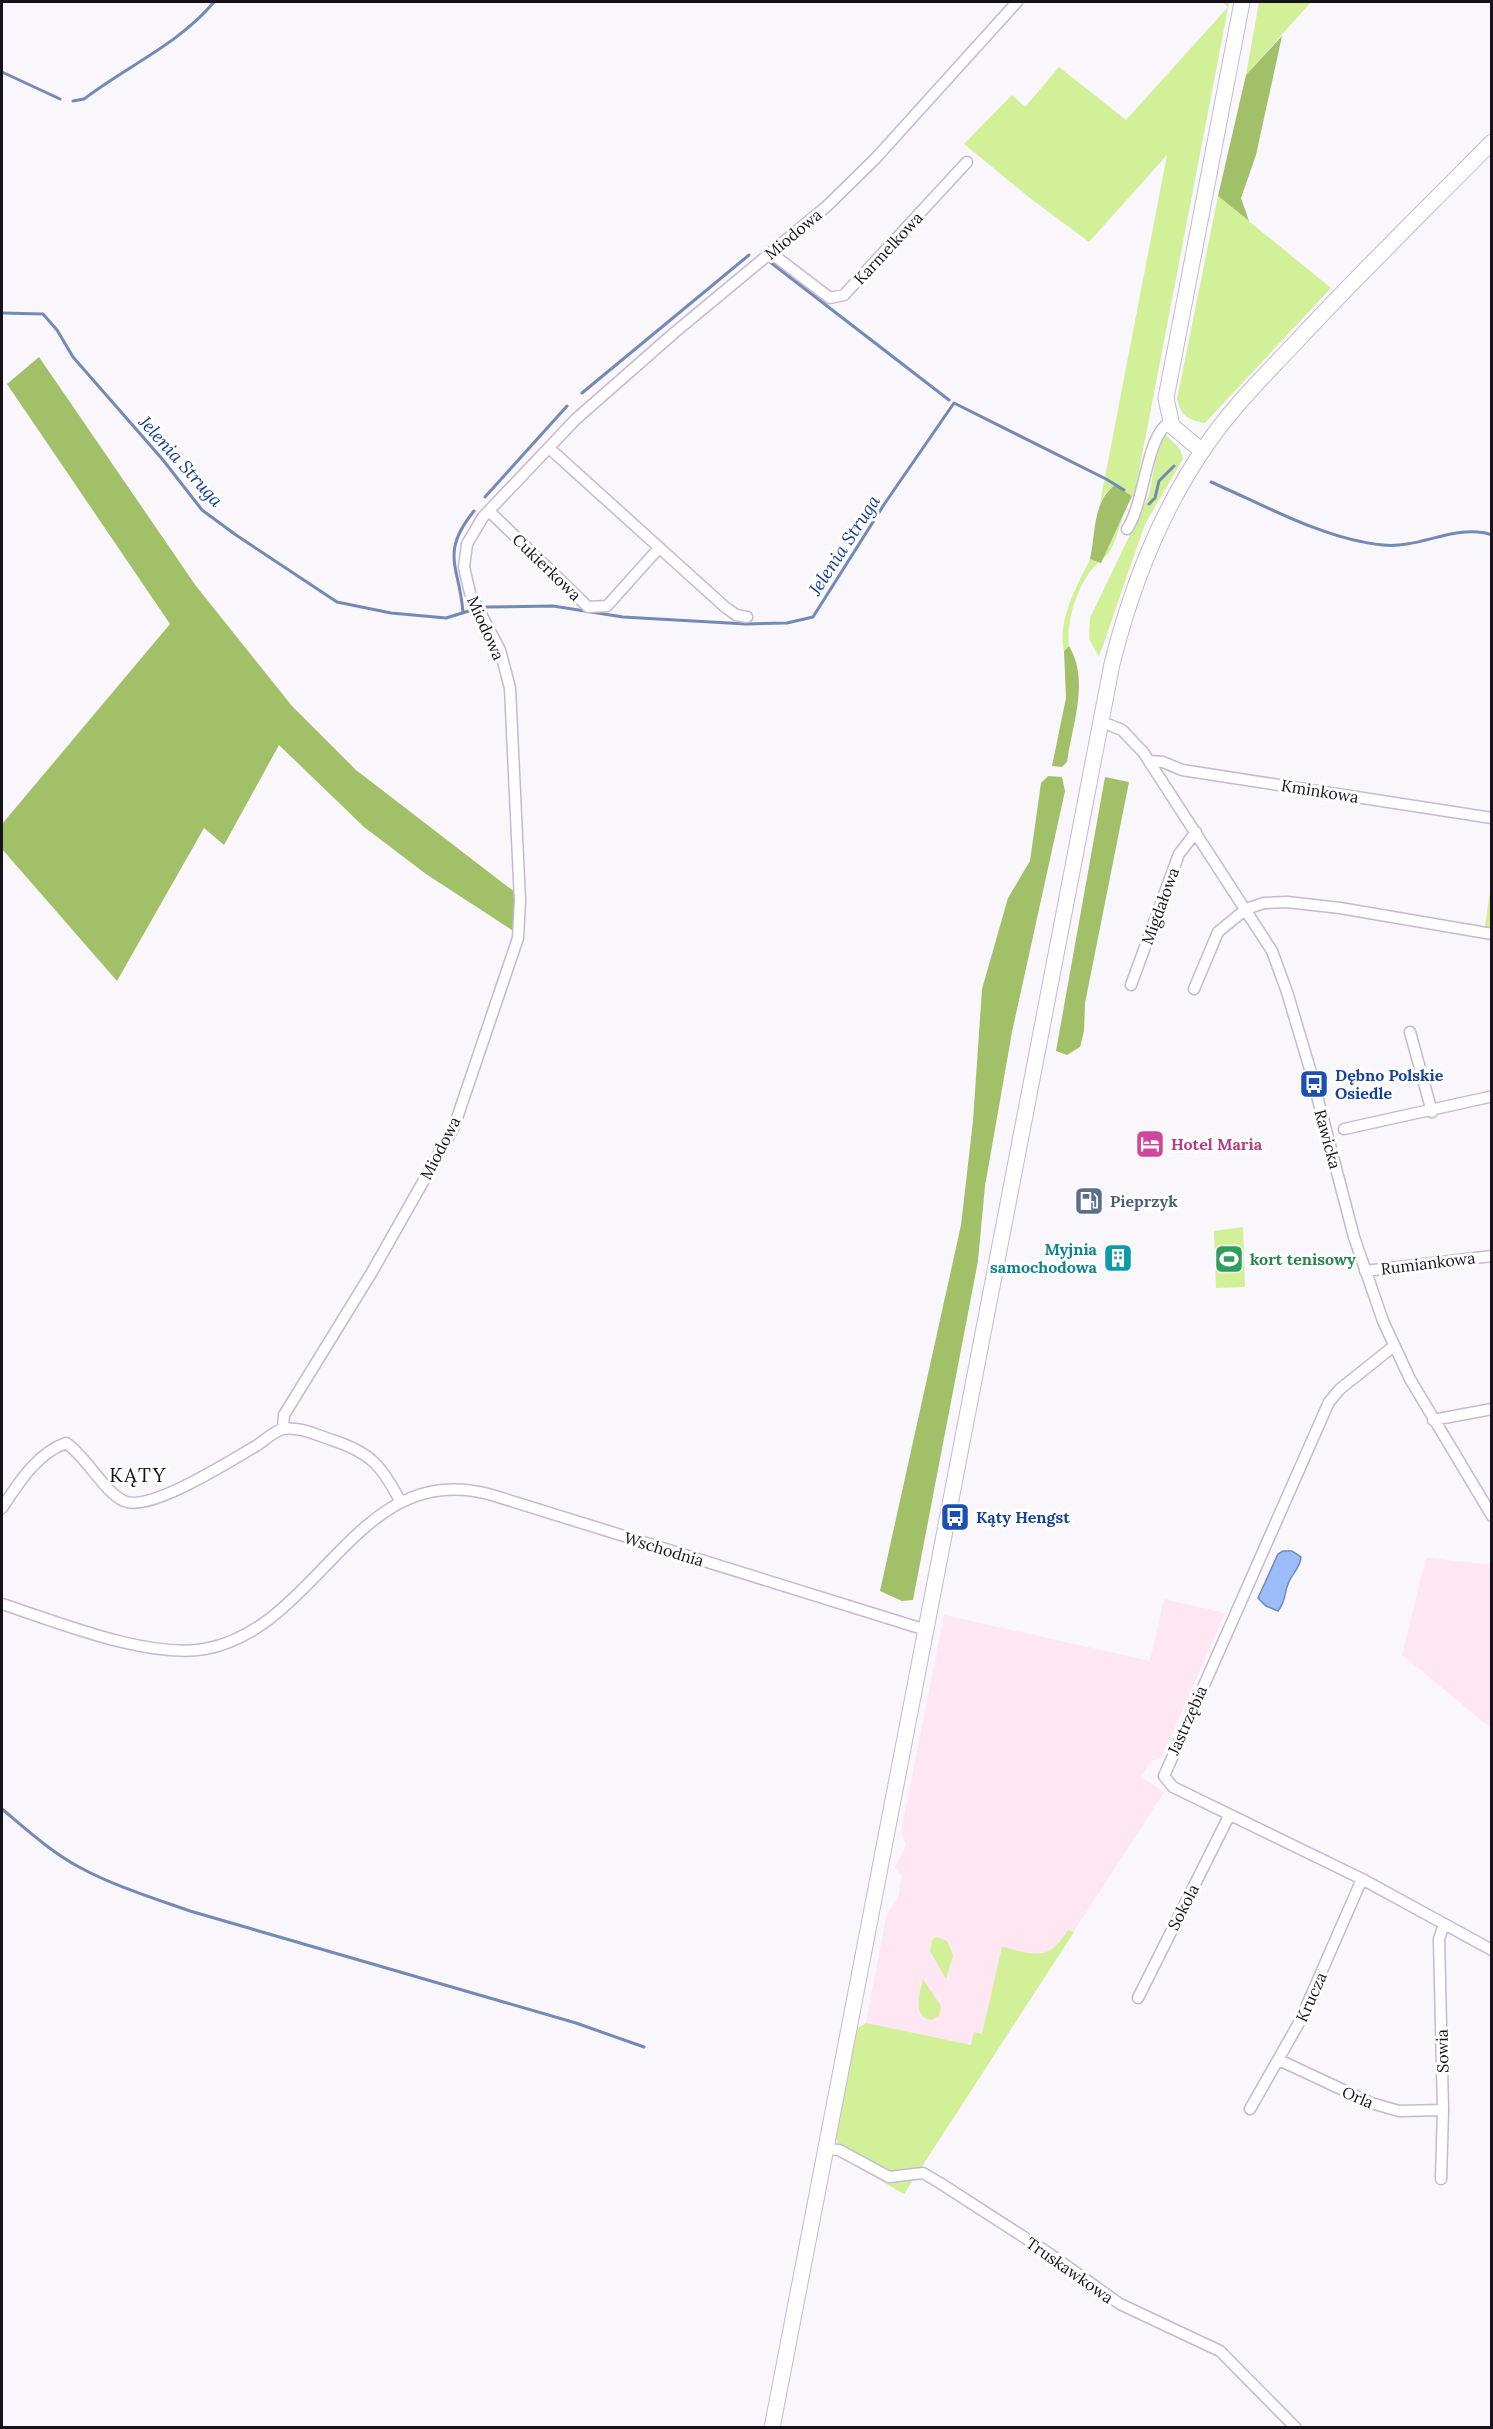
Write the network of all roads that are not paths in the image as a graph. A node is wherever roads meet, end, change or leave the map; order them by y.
1 (1017, 2) edge
2 (1242, 2) edge
3 (1491, 142) edge
4 (967, 162) dead end
5 (771, 253) junction
6 (1171, 422) junction
7 (549, 448) junction
8 (1203, 451) junction
9 (489, 511) junction
10 (1127, 529) dead end
11 (659, 548) junction
12 (747, 617) dead end
13 (1102, 722) junction
14 (1149, 761) junction
15 (1491, 818) edge
16 (1196, 832) junction
17 (1246, 909) junction
18 (1491, 934) edge
19 (1131, 985) dead end
20 (1194, 989) dead end
21 (1410, 1032) dead end
22 (1489, 1097) dead end
23 (1432, 1112) junction
24 (1344, 1129) dead end
25 (1491, 1256) edge
26 (1365, 1271) junction
27 (1394, 1346) junction
28 (1491, 1409) edge
29 (1433, 1420) junction
30 (283, 1429) junction
31 (399, 1501) junction
32 (2, 1508) edge
33 (1491, 1516) edge
34 (2, 1604) edge
35 (926, 1630) junction
36 (1229, 1816) junction
37 (1362, 1879) junction
38 (1444, 1924) junction
39 (1491, 1950) edge
40 (1137, 1998) dead end
41 (1279, 2060) junction
42 (1250, 2109) dead end
43 (1443, 2110) junction
44 (826, 2148) junction
45 (1441, 2179) dead end
46 (772, 2427) edge
47 (1296, 2427) edge

1 - 5 street, Miodowa
2 - 6 main road
3 - 8 main road
4 - 5 street, Karmelkowa
5 - 7 street, Miodowa
6 - 8 main road
6 - 10 street
7 - 9 street, Miodowa
7 - 11 street
8 - 13 main road
9 - 11 street, Cukierkowa
9 - 30 street, Miodowa
11 - 12 street
13 - 14 street, Rawicka
13 - 35 main road
14 - 15 street, Kminkowa
14 - 16 street, Rawicka
16 - 17 street, Rawicka
16 - 19 street, Migdałowa
17 - 18 street
17 - 20 street
17 - 26 street, Rawicka
21 - 23 street
22 - 23 street
23 - 24 street
25 - 26 street, Rumiankowa
26 - 27 street, Rawicka
27 - 29 street, Rawicka
27 - 36 street, Jastrzębia
28 - 29 street
29 - 33 street, Rawicka
30 - 31 street
30 - 32 street
31 - 34 street, Wschodnia
31 - 35 street, Wschodnia
35 - 44 main road
36 - 37 street, Jastrzębia
36 - 40 street, Sokola
37 - 38 street, Jastrzębia
37 - 41 street, Krucza
38 - 39 street, Jastrzębia
38 - 43 street, Sowia
41 - 42 street, Krucza
41 - 43 street, Orla
43 - 45 street, Sowia
44 - 46 main road
44 - 47 street, Truskawkowa

